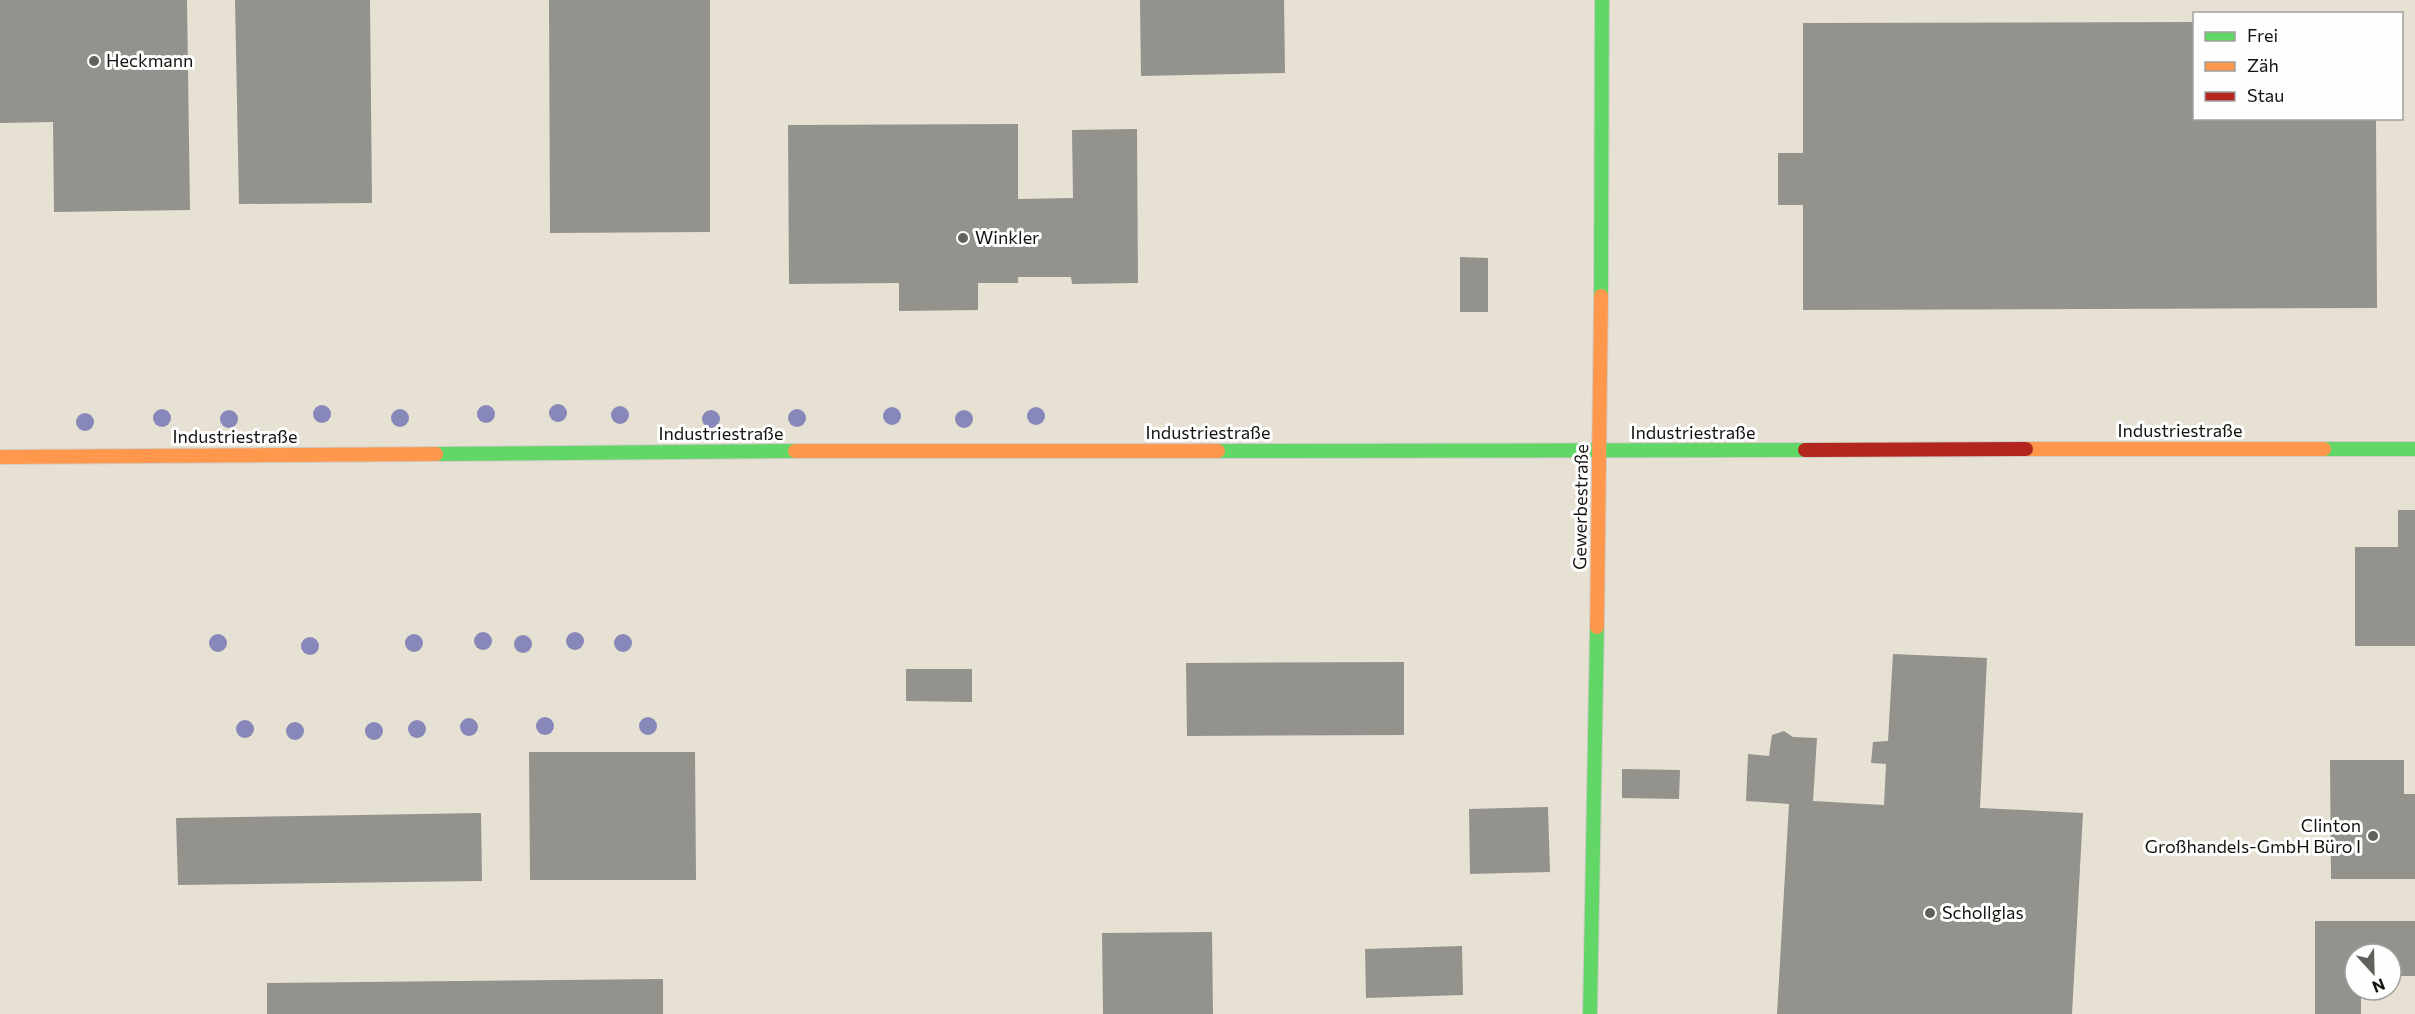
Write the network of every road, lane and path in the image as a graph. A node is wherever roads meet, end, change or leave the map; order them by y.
1 (1602, 0) edge
2 (2415, 449) edge
3 (1600, 452) junction
4 (0, 457) edge
5 (1590, 1014) edge

1 - 3 street, Gewerbestraße
2 - 3 street, Industriestraße
3 - 4 street, Industriestraße
3 - 5 street, Gewerbestraße

